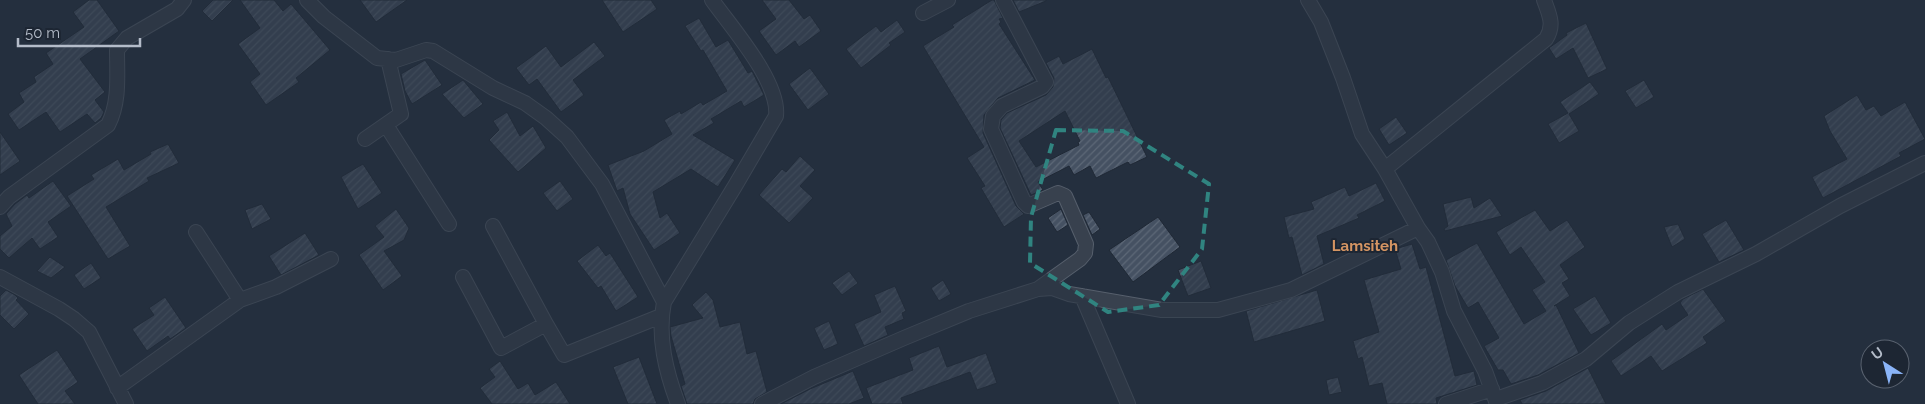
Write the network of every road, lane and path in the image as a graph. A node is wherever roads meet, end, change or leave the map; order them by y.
1 (184, 0) edge
2 (307, 0) edge
3 (712, 0) edge
4 (948, 0) edge
5 (1002, 0) edge
6 (1308, 0) edge
7 (1544, 0) edge
8 (923, 13) dead end
9 (388, 59) junction
10 (386, 125) junction
11 (364, 139) dead end
12 (1925, 163) edge
13 (1385, 169) junction
14 (0, 207) edge
15 (449, 224) dead end
16 (493, 226) dead end
17 (1418, 228) junction
18 (196, 232) dead end
19 (331, 259) dead end
20 (0, 277) edge
21 (463, 277) dead end
22 (1045, 288) junction
23 (1076, 295) junction
24 (240, 300) junction
25 (662, 309) junction
26 (546, 324) junction
27 (117, 388) junction
28 (1495, 397) edge
29 (126, 404) edge
30 (678, 404) edge
31 (762, 404) edge
32 (1128, 404) edge
33 (1446, 404) edge

1 - 14 street
2 - 9 street
3 - 25 street
4 - 8 street
5 - 22 street
6 - 13 street
7 - 13 street
9 - 10 street
9 - 25 street
10 - 11 street
10 - 15 street
12 - 28 street
13 - 17 street
16 - 26 street
17 - 23 street
17 - 28 street
18 - 24 street
19 - 24 street
20 - 27 street
21 - 26 street
22 - 23 street
22 - 31 street
23 - 32 street
24 - 27 street
25 - 26 street
25 - 30 street
27 - 29 street
28 - 33 street

